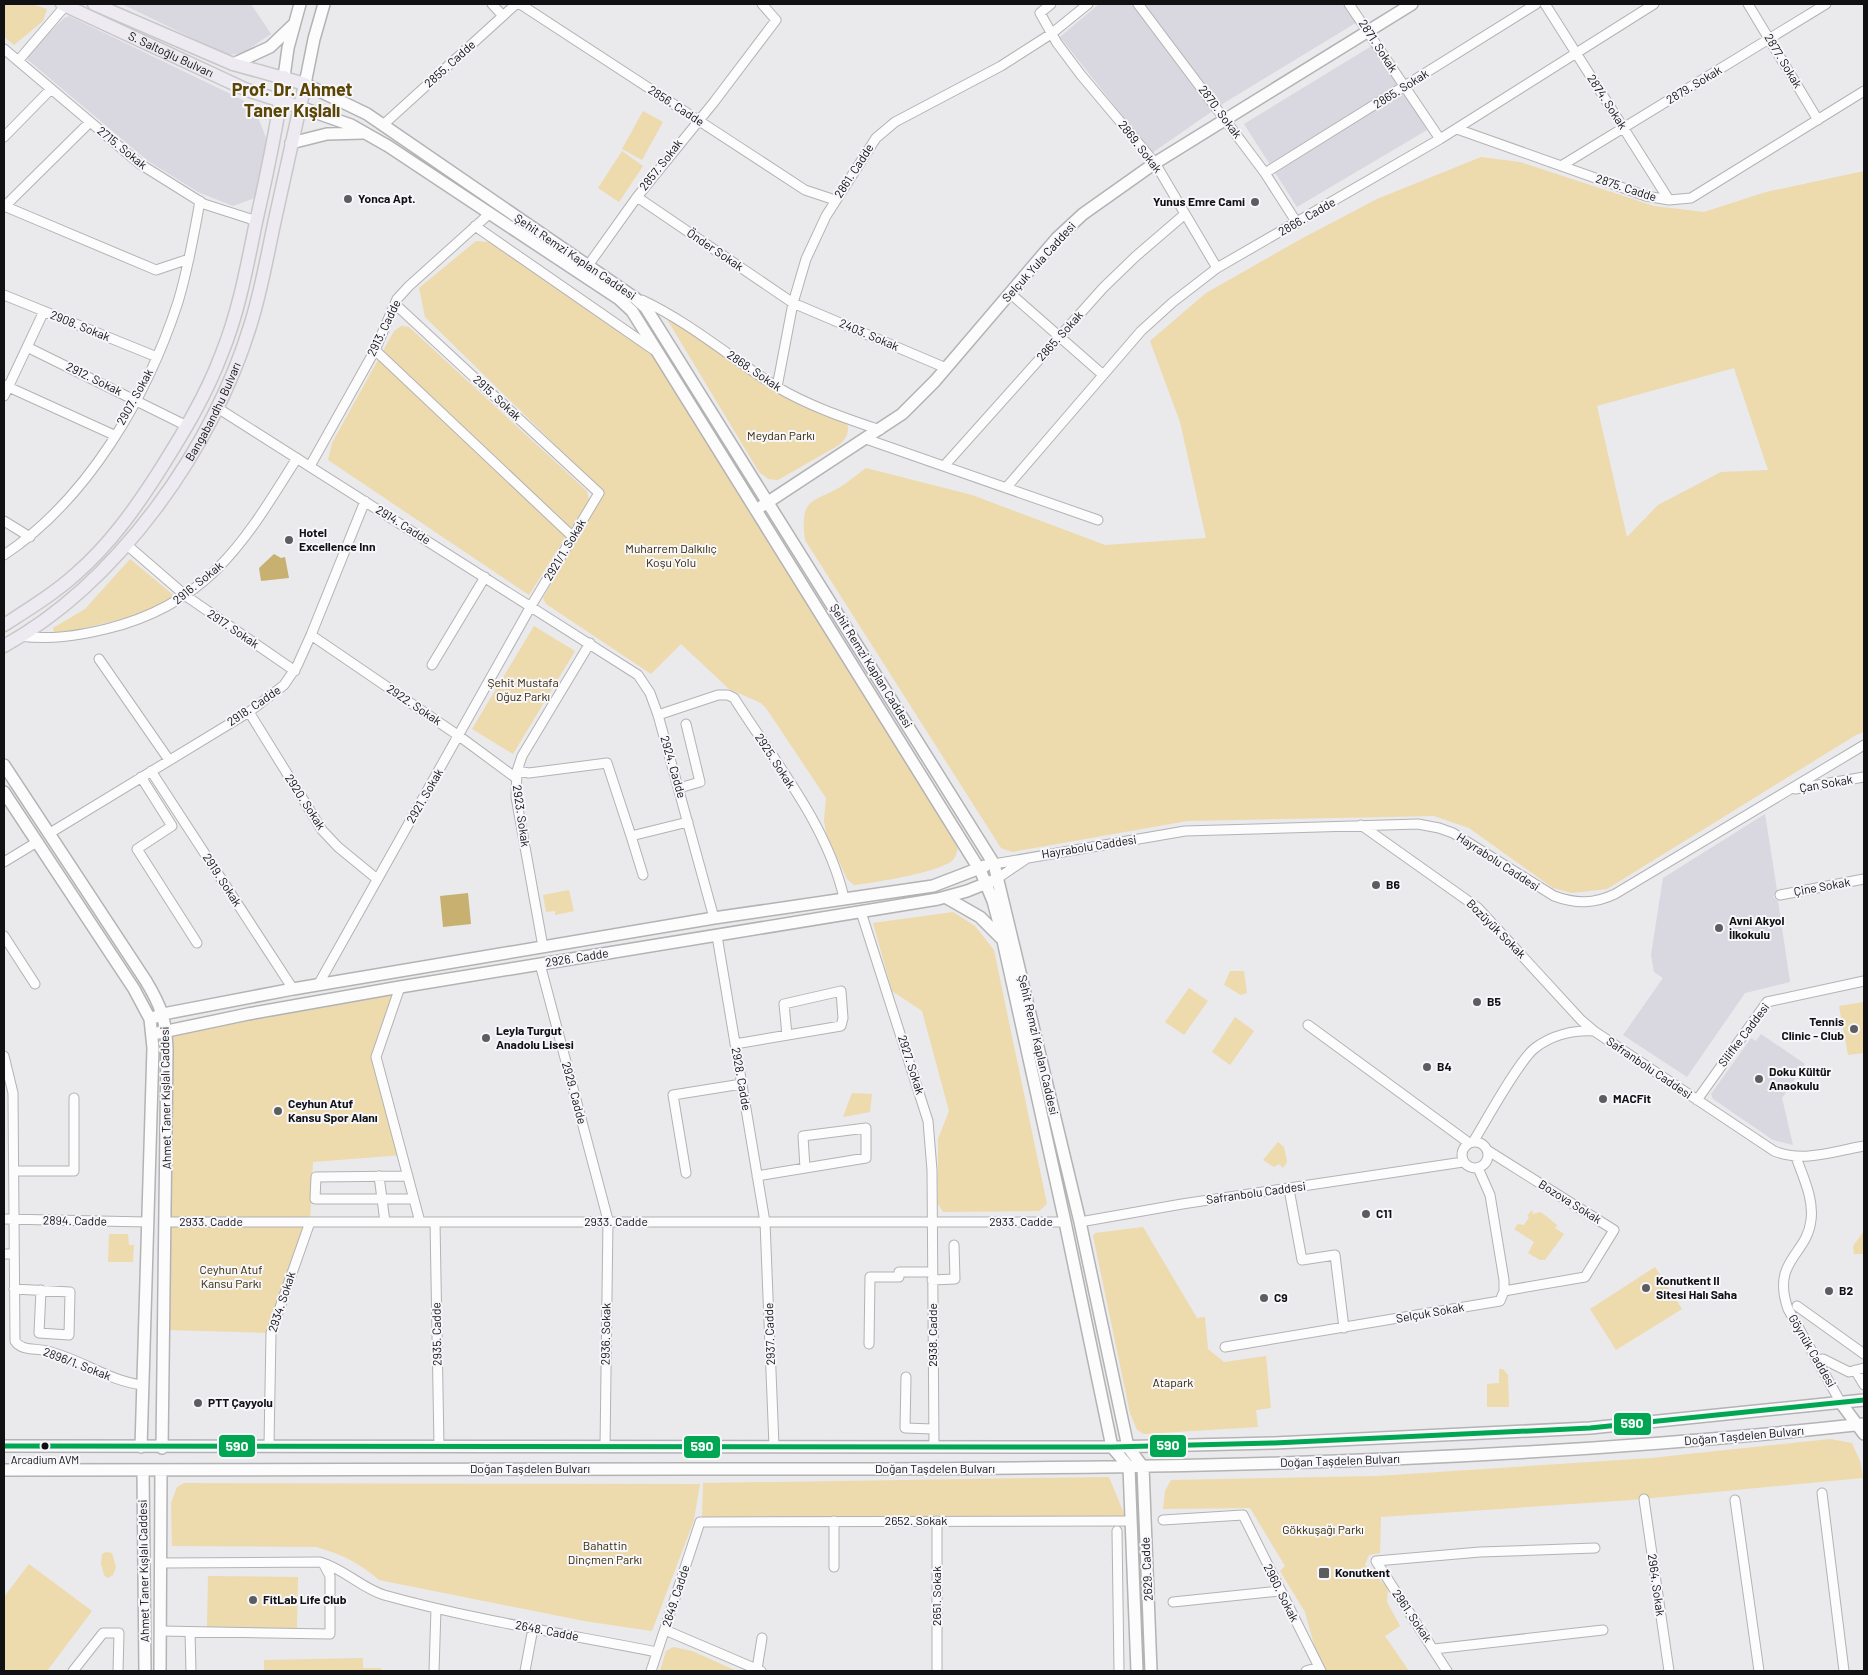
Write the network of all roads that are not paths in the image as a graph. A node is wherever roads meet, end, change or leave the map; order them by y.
1 (64, 4) edge
2 (94, 4) edge
3 (300, 4) edge
4 (324, 4) edge
5 (492, 4) edge
6 (518, 4) edge
7 (762, 4) edge
8 (1051, 4) edge
9 (1088, 4) edge
10 (1138, 4) edge
11 (1349, 4) edge
12 (1412, 4) edge
13 (1536, 4) edge
14 (1545, 4) edge
15 (1654, 4) edge
16 (1748, 4) edge
17 (1826, 4) edge
18 (503, 16) junction
19 (294, 23) junction
20 (1368, 30) junction
21 (1052, 34) junction
22 (1770, 38) junction
23 (4, 48) edge
24 (1576, 54) junction
25 (18, 61) junction
26 (234, 64) junction
27 (284, 77) junction
28 (305, 84) junction
29 (1405, 87) junction
30 (51, 89) junction
31 (1864, 91) edge
32 (280, 101) junction
33 (300, 107) junction
34 (1225, 119) junction
35 (1818, 120) junction
36 (698, 121) junction
37 (90, 122) junction
38 (383, 125) junction
39 (1457, 128) junction
40 (1624, 128) junction
41 (366, 133) junction
42 (4, 137) edge
43 (1440, 139) junction
44 (292, 144) junction
45 (1155, 164) junction
46 (1561, 166) junction
47 (1266, 173) junction
48 (637, 197) junction
49 (836, 200) junction
50 (1670, 200) junction
51 (200, 201) junction
52 (4, 206) edge
53 (489, 214) junction
54 (1186, 214) junction
55 (257, 221) junction
56 (1298, 223) junction
57 (475, 226) junction
58 (189, 258) junction
59 (588, 266) junction
60 (1217, 268) junction
61 (1011, 294) junction
62 (4, 295) edge
63 (635, 298) junction
64 (793, 303) junction
65 (395, 304) junction
66 (44, 311) junction
67 (1060, 336) junction
68 (27, 346) junction
69 (375, 350) junction
70 (656, 351) junction
71 (157, 357) junction
72 (946, 368) junction
73 (1102, 374) junction
74 (6, 386) edge
75 (777, 387) junction
76 (4, 396) edge
77 (135, 400) junction
78 (216, 407) junction
79 (187, 426) junction
80 (880, 430) junction
81 (114, 435) junction
82 (866, 439) junction
83 (297, 458) junction
84 (310, 466) junction
85 (944, 466) junction
86 (1006, 488) junction
87 (599, 493) joint
88 (365, 501) junction
89 (768, 502) junction
90 (757, 509) junction
91 (1098, 520) dead end
92 (4, 521) edge
93 (30, 537) junction
94 (572, 537) junction
95 (128, 545) junction
96 (4, 555) edge
97 (485, 577) junction
98 (186, 596) junction
99 (532, 606) junction
100 (4, 626) edge
101 (311, 635) junction
102 (20, 636) junction
103 (590, 643) junction
104 (4, 646) edge
105 (99, 659) dead end
106 (432, 665) dead end
107 (295, 671) junction
108 (248, 712) junction
109 (658, 714) junction
110 (686, 724) dead end
111 (459, 736) junction
112 (1864, 745) edge
113 (169, 760) junction
114 (4, 764) edge
115 (151, 770) junction
116 (516, 775) junction
117 (141, 777) junction
118 (1864, 777) edge
119 (678, 788) junction
120 (1787, 791) junction
121 (4, 792) edge
122 (688, 822) junction
123 (1360, 825) junction
124 (50, 833) junction
125 (631, 836) junction
126 (37, 842) junction
127 (1030, 856) junction
128 (4, 862) edge
129 (994, 864) junction
130 (979, 868) junction
131 (643, 875) dead end
132 (998, 878) junction
133 (377, 879) junction
134 (1864, 879) edge
135 (987, 884) junction
136 (1780, 895) dead end
137 (945, 897) junction
138 (844, 898) junction
139 (861, 912) junction
140 (714, 918) junction
141 (4, 936) edge
142 (716, 936) junction
143 (1003, 941) junction
144 (197, 943) dead end
145 (543, 948) junction
146 (540, 964) junction
147 (1864, 981) edge
148 (35, 984) dead end
149 (318, 985) junction
150 (400, 987) junction
151 (293, 989) junction
152 (164, 1014) junction
153 (150, 1019) junction
154 (1308, 1025) dead end
155 (166, 1029) junction
156 (1594, 1031) junction
157 (153, 1034) junction
158 (787, 1035) junction
159 (735, 1044) junction
160 (4, 1056) edge
161 (742, 1084) junction
162 (74, 1098) dead end
163 (1697, 1100) junction
164 (1471, 1142) junction
165 (1864, 1146) edge
166 (1487, 1150) junction
167 (1796, 1157) junction
168 (1463, 1162) junction
169 (805, 1168) junction
170 (1478, 1168) junction
171 (14, 1171) junction
172 (686, 1174) dead end
173 (379, 1176) junction
174 (408, 1176) junction
175 (757, 1176) junction
176 (1289, 1189) junction
177 (382, 1199) junction
178 (414, 1199) junction
179 (4, 1219) edge
180 (14, 1219) junction
181 (147, 1222) junction
182 (166, 1222) junction
183 (310, 1222) junction
184 (385, 1222) junction
185 (420, 1222) junction
186 (435, 1222) junction
187 (607, 1222) junction
188 (765, 1222) junction
189 (932, 1222) junction
190 (1065, 1222) junction
191 (1080, 1222) junction
192 (954, 1245) dead end
193 (4, 1254) edge
194 (14, 1254) junction
195 (932, 1276) junction
196 (14, 1289) junction
197 (41, 1290) junction
198 (1504, 1291) junction
199 (1797, 1306) dead end
200 (1344, 1328) junction
201 (869, 1344) dead end
202 (1224, 1347) dead end
203 (1864, 1354) edge
204 (1816, 1360) junction
205 (1864, 1368) edge
206 (1855, 1370) junction
207 (906, 1377) dead end
208 (143, 1385) junction
209 (1864, 1385) edge
210 (1864, 1400) edge
211 (1841, 1403) junction
212 (1862, 1428) edge
213 (933, 1429) junction
214 (268, 1445) junction
215 (4, 1446) edge
216 (439, 1446) junction
217 (604, 1446) junction
218 (774, 1446) junction
219 (141, 1447) junction
220 (934, 1447) junction
221 (1112, 1447) junction
222 (1128, 1447) junction
223 (162, 1448) junction
224 (1142, 1467) junction
225 (1129, 1468) junction
226 (4, 1470) edge
227 (143, 1470) junction
228 (161, 1470) junction
229 (1822, 1493) dead end
230 (1644, 1499) dead end
231 (1735, 1500) dead end
232 (1163, 1520) dead end
233 (834, 1521) junction
234 (937, 1521) junction
235 (1132, 1521) junction
236 (700, 1522) joint
237 (1117, 1531) dead end
238 (1595, 1548) dead end
239 (143, 1562) junction
240 (163, 1562) junction
241 (323, 1563) junction
242 (834, 1567) dead end
243 (1280, 1590) junction
244 (1173, 1602) dead end
245 (436, 1609) junction
246 (1118, 1625) junction
247 (1136, 1625) junction
248 (533, 1628) junction
249 (664, 1630) junction
250 (1603, 1630) dead end
251 (146, 1631) junction
252 (161, 1631) junction
253 (190, 1632) junction
254 (762, 1638) dead end
255 (1434, 1649) junction
256 (657, 1652) junction
257 (1320, 1669) edge
258 (759, 1670) edge
259 (74, 1671) edge
260 (118, 1671) edge
261 (146, 1671) edge
262 (160, 1671) edge
263 (192, 1671) edge
264 (434, 1671) edge
265 (525, 1671) edge
266 (651, 1671) edge
267 (936, 1671) edge
268 (1119, 1671) edge
269 (1137, 1671) edge
270 (1151, 1671) edge
271 (1306, 1671) edge
272 (1447, 1671) edge
273 (1668, 1671) edge
274 (1759, 1671) edge
275 (1844, 1671) edge

1 - 25 street
1 - 32 main road, S. Saltoğlu Bulvarı
2 - 26 main road, S. Saltoğlu Bulvarı
3 - 19 main road
4 - 28 main road
5 - 18 street
6 - 18 street, 2855. Cadde
6 - 36 street, 2856. Cadde
7 - 36 street, 2857. Sokak
8 - 21 street, 2869. Sokak
9 - 21 street, 2861. Cadde
10 - 34 street, 2870. Sokak
11 - 20 street, 2871. Sokak
12 - 20 main road, Selçuk Yula Caddesi
13 - 29 street, 2865. Sokak
14 - 24 street, 2874. Sokak
15 - 24 street, 2866. Cadde
16 - 22 street, 2877. Sokak
17 - 22 street, 2879. Sokak
18 - 38 street, 2855. Cadde
19 - 26 main road
19 - 27 main road
20 - 29 street, 2871. Sokak
20 - 34 main road, Selçuk Yula Caddesi
21 - 45 street, 2869. Sokak
21 - 49 street, 2861. Cadde
22 - 35 street, 2877. Sokak
22 - 40 street, 2879. Sokak
23 - 25 street, 2715. Sokak
24 - 39 street, 2866. Cadde
24 - 40 street, 2874. Sokak
25 - 30 street, 2715. Sokak
26 - 27 main road, S. Saltoğlu Bulvarı
27 - 28 main road, S. Saltoğlu Bulvarı
27 - 32 main road, Bangabandhu Bulvarı
28 - 33 main road, Bangabandhu Bulvarı
28 - 38 main road, Şehit Remzi Kaplan Caddesi
29 - 43 street, 2871. Sokak
29 - 47 street, 2865. Sokak
30 - 37 street, 2715. Sokak
30 - 42 street
31 - 35 street, 2875. Cadde
32 - 33 main road, S. Saltoğlu Bulvarı
32 - 55 main road, Bangabandhu Bulvarı
33 - 41 main road, Şehit Remzi Kaplan Caddesi
33 - 44 main road, Bangabandhu Bulvarı
34 - 45 main road, Selçuk Yula Caddesi
34 - 47 street, 2870. Sokak
35 - 50 street, 2875. Cadde
36 - 48 street, 2857. Sokak
36 - 49 street, 2856. Cadde
37 - 51 street, 2715. Sokak
37 - 52 street
38 - 59 main road, Şehit Remzi Kaplan Caddesi
39 - 43 street, 2866. Cadde
39 - 46 street, 2875. Cadde
40 - 46 street, 2879. Sokak
40 - 50 street, 2874. Sokak
41 - 44 main road
41 - 53 main road, Şehit Remzi Kaplan Caddesi
43 - 56 street, 2866. Cadde
44 - 78 main road, Bangabandhu Bulvarı
45 - 54 street, 2869. Sokak
45 - 61 main road, Selçuk Yula Caddesi
46 - 50 street, 2875. Cadde
47 - 56 street, 2870. Sokak
48 - 59 street, 2857. Sokak
48 - 64 street, Önder Sokak
49 - 64 street, 2861. Cadde
51 - 55 street, 2715. Sokak
51 - 58 street, 2907. Sokak
52 - 58 street
53 - 57 street, 2913. Cadde
53 - 70 main road, Şehit Remzi Kaplan Caddesi
54 - 60 street, 2869. Sokak
54 - 67 street, 2865. Sokak
55 - 79 main road, Bangabandhu Bulvarı
56 - 60 street, 2866. Cadde
57 - 65 street, 2913. Cadde
57 - 70 street
58 - 71 street, 2907. Sokak
59 - 63 main road, Şehit Remzi Kaplan Caddesi
60 - 73 street, 2866. Cadde
61 - 67 street
61 - 72 main road, Selçuk Yula Caddesi
62 - 66 street, 2908. Sokak
63 - 75 street, 2868. Sokak
63 - 89 main road, Şehit Remzi Kaplan Caddesi
64 - 72 street, 2403. Sokak
64 - 75 street, 2861. Cadde
65 - 69 street, 2913. Cadde
65 - 87 street, 2915. Sokak
66 - 68 street
66 - 71 street, 2908. Sokak
67 - 73 street
67 - 85 street, 2865. Sokak
68 - 74 street
68 - 77 street, 2912. Sokak
69 - 84 street, 2913. Cadde
69 - 94 street
70 - 90 main road, Şehit Remzi Kaplan Caddesi
71 - 77 street, 2907. Sokak
72 - 80 main road, Selçuk Yula Caddesi
73 - 86 street, 2866. Cadde
74 - 76 street
74 - 81 street
75 - 80 street, 2868. Sokak
77 - 79 street, 2912. Sokak
77 - 81 street, 2907. Sokak
78 - 83 street, 2914. Cadde
78 - 95 main road, Bangabandhu Bulvarı
79 - 100 main road, Bangabandhu Bulvarı
80 - 82 main road, Selçuk Yula Caddesi
81 - 93 street, 2907. Sokak
82 - 85 street
82 - 89 main road, Selçuk Yula Caddesi
83 - 84 street, 2914. Cadde
83 - 98 street, 2916. Sokak
84 - 88 street, 2914. Cadde
85 - 86 street
86 - 91 street
87 - 94 street, 2921/1. Sokak
88 - 97 street, 2914. Cadde
88 - 101 street, 2918. Cadde
89 - 90 main road, Selçuk Yula Caddesi
89 - 129 main road, Şehit Remzi Kaplan Caddesi
90 - 130 main road, Şehit Remzi Kaplan Caddesi
92 - 93 street
93 - 96 street, 2907. Sokak
94 - 99 street, 2921/1. Sokak
95 - 98 street, 2917. Sokak
95 - 102 main road, Bangabandhu Bulvarı
97 - 99 street, 2914. Cadde
97 - 106 street
98 - 102 street, 2916. Sokak
98 - 107 street, 2917. Sokak
99 - 103 street, 2914. Cadde
99 - 111 street, 2921. Sokak
101 - 107 street, 2918. Cadde
101 - 111 street, 2922. Sokak
102 - 104 main road, Bangabandhu Bulvarı
103 - 109 street, 2924. Cadde
103 - 116 street, 2923. Sokak
105 - 113 street
107 - 108 street, 2918. Cadde
108 - 113 street, 2918. Cadde
108 - 133 street, 2920. Sokak
109 - 119 street, 2924. Cadde
109 - 138 street, 2925. Sokak
110 - 119 street
111 - 116 street, 2922. Sokak
111 - 133 street, 2921. Sokak
112 - 120 street, Hayrabolu Caddesi
113 - 115 street, 2918. Cadde
114 - 124 main road, Ahmet Taner Kışlalı Caddesi
115 - 117 street, 2918. Cadde
115 - 151 street, 2919. Sokak
116 - 125 street
116 - 145 street, 2923. Sokak
117 - 124 street, 2918. Cadde
117 - 144 street
118 - 120 street, Çan Sokak
119 - 122 street, 2924. Cadde
120 - 123 street, Hayrabolu Caddesi
121 - 126 main road, Ahmet Taner Kışlalı Caddesi
122 - 125 street
122 - 140 street, 2924. Cadde
123 - 127 street, Hayrabolu Caddesi
123 - 156 street, Bozüyük Sokak
124 - 126 main road
124 - 152 main road, Ahmet Taner Kışlalı Caddesi
125 - 131 street
126 - 128 street
126 - 153 main road, Ahmet Taner Kışlalı Caddesi
127 - 129 street, Hayrabolu Caddesi
127 - 132 street, Hayrabolu Caddesi
129 - 130 main road, 2926. Cadde
129 - 132 main road, Şehit Remzi Kaplan Caddesi
130 - 135 main road, Şehit Remzi Kaplan Caddesi
130 - 138 main road, 2926. Cadde
132 - 135 main road, 2926. Cadde
132 - 191 main road, Şehit Remzi Kaplan Caddesi
133 - 149 street, 2921. Sokak
134 - 136 street, Çine Sokak
135 - 137 main road, 2926. Cadde
135 - 143 main road, Şehit Remzi Kaplan Caddesi
137 - 139 main road, 2926. Cadde
137 - 143 main road
138 - 140 main road, 2926. Cadde
139 - 142 main road, 2926. Cadde
139 - 189 street, 2927. Sokak
140 - 142 main road
140 - 145 main road, 2926. Cadde
141 - 148 street
142 - 146 main road, 2926. Cadde
142 - 159 street, 2928. Cadde
143 - 190 main road, Şehit Remzi Kaplan Caddesi
145 - 149 main road, 2926. Cadde
146 - 150 main road, 2926. Cadde
146 - 187 street, 2929. Cadde
147 - 163 street, Silifke Caddesi
149 - 151 main road, 2926. Cadde
150 - 155 main road, 2926. Cadde
150 - 174 street
151 - 152 main road, 2926. Cadde
152 - 153 main road, 2926. Cadde
152 - 155 main road, Ahmet Taner Kışlalı Caddesi
153 - 157 main road, Ahmet Taner Kışlalı Caddesi
154 - 164 street
155 - 157 main road, 2926. Cadde
155 - 182 main road, Ahmet Taner Kışlalı Caddesi
156 - 163 street, Safranbolu Caddesi
156 - 164 street, Safranbolu Caddesi
157 - 181 main road, Ahmet Taner Kışlalı Caddesi
158 - 158 street
158 - 159 street
159 - 161 street, 2928. Cadde
160 - 171 street, 2896/1. Sokak
161 - 172 street
161 - 175 street, 2928. Cadde
162 - 171 street
163 - 167 street, Safranbolu Caddesi
164 - 166 street
164 - 168 street, Safranbolu Caddesi
165 - 167 street, Safranbolu Caddesi
166 - 170 street
166 - 198 street, Bozova Sokak
167 - 204 street, Göynük Caddesi
168 - 170 street
168 - 176 street, Safranbolu Caddesi
169 - 169 street
169 - 175 street
170 - 198 street
171 - 180 street, 2896/1. Sokak
173 - 174 street
173 - 177 street
173 - 177 street
174 - 178 street
175 - 188 street, 2928. Cadde
176 - 191 street, Safranbolu Caddesi
176 - 200 street
177 - 178 street
177 - 184 street
178 - 185 street
179 - 180 street, 2894. Cadde
180 - 181 street, 2894. Cadde
180 - 194 street, 2896/1. Sokak
181 - 182 main road
181 - 208 main road, Ahmet Taner Kışlalı Caddesi
182 - 183 street, 2933. Cadde
182 - 223 main road, Ahmet Taner Kışlalı Caddesi
183 - 184 street, 2933. Cadde
183 - 214 street, 2934. Sokak
184 - 185 street, 2933. Cadde
185 - 186 street, 2933. Cadde
186 - 187 street, 2933. Cadde
186 - 216 street, 2935. Cadde
187 - 188 street, 2933. Cadde
187 - 217 street, 2936. Sokak
188 - 189 street, 2933. Cadde
188 - 218 street, 2937. Cadde
189 - 190 street, 2933. Cadde
189 - 195 street, 2938. Cadde
190 - 191 main road
190 - 221 main road, Şehit Remzi Kaplan Caddesi
191 - 222 main road, Şehit Remzi Kaplan Caddesi
192 - 195 street
193 - 194 street
194 - 196 street, 2896/1. Sokak
195 - 201 street
195 - 213 street, 2938. Cadde
196 - 197 street
196 - 208 street, 2896/1. Sokak
197 - 197 street
198 - 200 street, Selçuk Sokak
199 - 203 street
200 - 202 street, Selçuk Sokak
204 - 206 street
204 - 211 street, Göynük Caddesi
205 - 206 street
206 - 209 street
207 - 213 street
208 - 219 main road, Ahmet Taner Kışlalı Caddesi
210 - 211 main road, Doğan Taşdelen Bulvarı
211 - 212 main road
211 - 222 main road, Doğan Taşdelen Bulvarı
212 - 224 main road, Doğan Taşdelen Bulvarı
213 - 220 street, 2938. Cadde
214 - 216 main road, Doğan Taşdelen Bulvarı
214 - 223 main road, Doğan Taşdelen Bulvarı
215 - 219 main road, Doğan Taşdelen Bulvarı
216 - 217 main road, Doğan Taşdelen Bulvarı
217 - 218 main road, Doğan Taşdelen Bulvarı
218 - 220 main road, Doğan Taşdelen Bulvarı
219 - 223 main road, Doğan Taşdelen Bulvarı
220 - 221 main road, Doğan Taşdelen Bulvarı
221 - 222 main road, Doğan Taşdelen Bulvarı
221 - 225 main road
222 - 224 main road
224 - 225 main road, Doğan Taşdelen Bulvarı
224 - 270 main road, 2629. Cadde
225 - 228 main road, Doğan Taşdelen Bulvarı
225 - 235 main road, 2629. Cadde
226 - 227 main road, Doğan Taşdelen Bulvarı
227 - 228 main road, Doğan Taşdelen Bulvarı
227 - 239 main road, Ahmet Taner Kışlalı Caddesi
228 - 240 main road, Ahmet Taner Kışlalı Caddesi
229 - 275 street
230 - 273 street, 2964. Sokak
231 - 274 street
232 - 243 street, 2960. Sokak
233 - 234 street, 2652. Sokak
233 - 236 street, 2652. Sokak
233 - 242 street
234 - 235 street, 2652. Sokak
234 - 267 street, 2651. Sokak
235 - 247 main road, 2629. Cadde
236 - 249 street, 2649. Cadde
237 - 246 street
238 - 255 street, 2961. Sokak
239 - 240 main road
239 - 251 main road, Ahmet Taner Kışlalı Caddesi
240 - 241 street
240 - 252 main road, Ahmet Taner Kışlalı Caddesi
241 - 245 street, 2648. Cadde
241 - 253 street
243 - 244 street
243 - 257 street, 2960. Sokak
245 - 248 street, 2648. Cadde
245 - 264 street
246 - 247 street
246 - 268 street
247 - 269 main road, 2629. Cadde
248 - 256 street, 2648. Cadde
248 - 265 street
249 - 256 street, 2649. Cadde
249 - 258 street
250 - 255 street
251 - 252 main road
251 - 261 main road, Ahmet Taner Kışlalı Caddesi
252 - 253 street
252 - 262 main road, Ahmet Taner Kışlalı Caddesi
253 - 263 street
254 - 258 street
255 - 272 street, 2961. Sokak
256 - 266 street, 2649. Cadde
257 - 271 street
259 - 260 street

